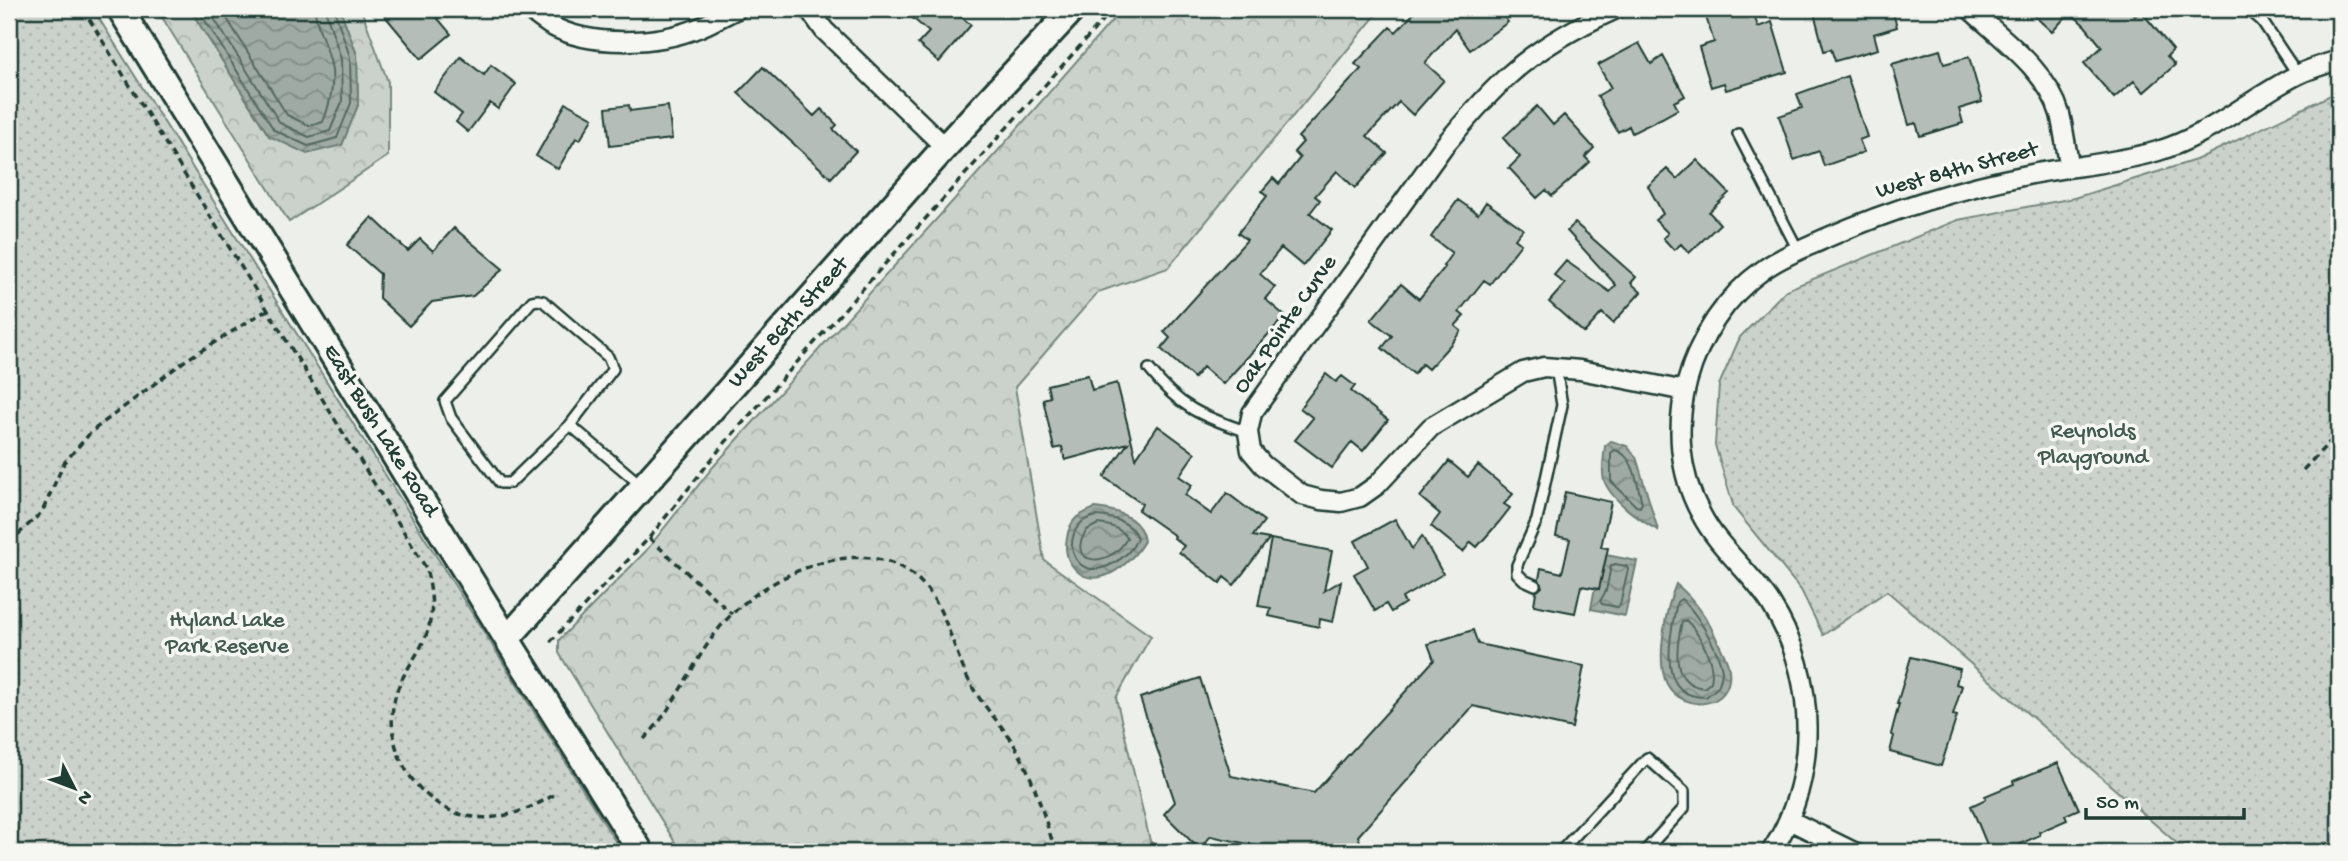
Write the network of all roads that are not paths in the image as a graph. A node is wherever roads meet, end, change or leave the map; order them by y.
1 (120, 9) edge
2 (528, 9) edge
3 (737, 9) edge
4 (809, 9) edge
5 (1073, 9) edge
6 (1616, 9) edge
7 (1970, 9) edge
8 (2248, 9) edge
9 (2339, 60) edge
10 (2298, 75) junction
11 (1738, 134) dead end
12 (945, 147) junction
13 (2070, 167) junction
14 (1798, 250) junction
15 (1556, 368) junction
16 (1149, 369) dead end
17 (1685, 391) junction
18 (570, 425) junction
19 (1248, 432) junction
20 (643, 486) junction
21 (1535, 585) dead end
22 (507, 639) junction
23 (1789, 820) junction
24 (641, 852) edge
25 (1560, 852) edge
26 (1644, 852) edge
27 (1771, 852) edge
28 (1854, 852) edge

1 - 22 street, East Bush Lake Road
2 - 3 street
4 - 12 street
5 - 12 street, West 86th Street
6 - 19 street, Oak Pointe Curve
7 - 13 street
8 - 10 lane
9 - 10 street, West 84th Street
10 - 13 street, West 84th Street
11 - 14 lane
12 - 20 street, West 86th Street
13 - 14 street, West 84th Street
14 - 17 street, West 84th Street
15 - 17 street, Oak Pointe Curve
15 - 19 street, Oak Pointe Curve
15 - 21 lane
16 - 19 lane
17 - 23 street, West 84th Street
18 - 18 lane
18 - 20 lane
20 - 22 street, West 86th Street
22 - 24 street, East Bush Lake Road
23 - 27 street, West 84th Street
23 - 28 street
25 - 26 lane

